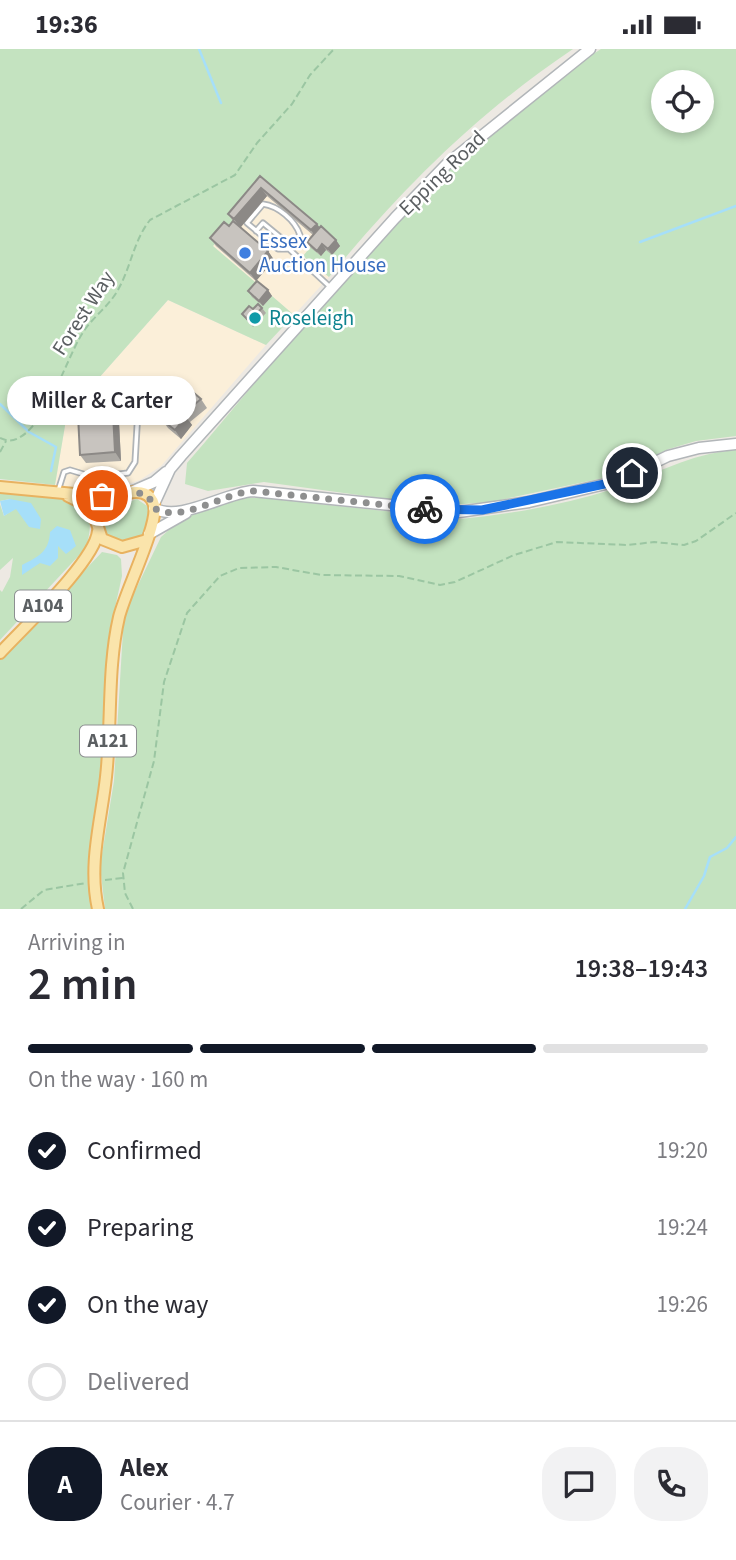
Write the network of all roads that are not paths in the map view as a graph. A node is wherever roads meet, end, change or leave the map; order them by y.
1 (590, 49) edge
2 (256, 231) junction
3 (290, 248) junction
4 (331, 288) junction
5 (138, 410) dead end
6 (736, 445) edge
7 (170, 469) junction
8 (0, 487) edge
9 (61, 493) junction
10 (123, 494) junction
11 (154, 506) junction
12 (192, 509) junction
13 (97, 526) junction
14 (148, 537) junction
15 (114, 546) junction
16 (85, 560) junction
17 (132, 574) junction
18 (0, 653) edge
19 (98, 909) edge

1 - 4 main road, Epping Road
2 - 3 lane
2 - 3 lane
2 - 3 lane
3 - 4 lane
4 - 7 main road, Epping Road
5 - 9 lane
6 - 12 main road
7 - 10 main road, Epping Road
7 - 11 main road, Epping Road
8 - 9 main road
9 - 10 main road
9 - 13 main road
10 - 11 main road
10 - 13 main road
11 - 12 main road
11 - 14 main road
12 - 14 main road
13 - 15 main road
13 - 16 main road, A104
14 - 15 main road
14 - 17 main road, A121
15 - 16 main road, A104
15 - 17 main road
16 - 18 main road, A104
17 - 19 main road, A121

